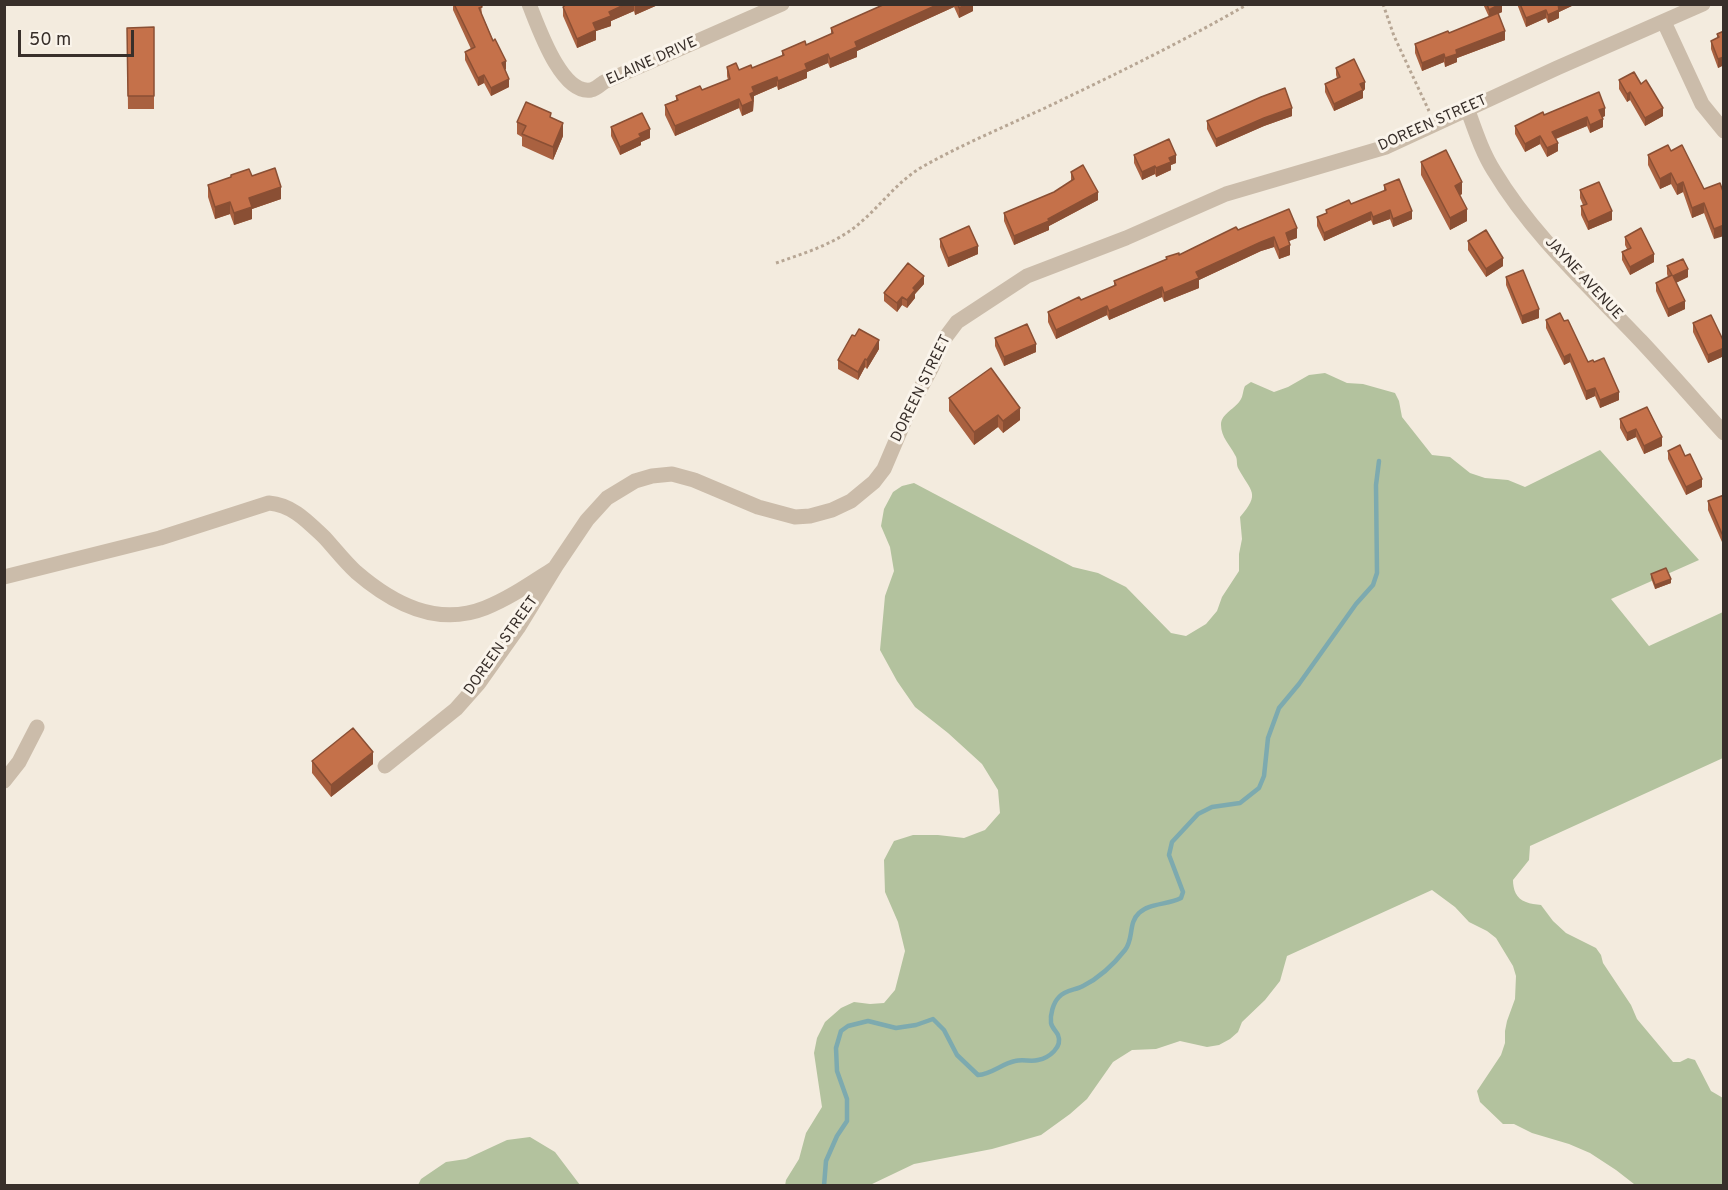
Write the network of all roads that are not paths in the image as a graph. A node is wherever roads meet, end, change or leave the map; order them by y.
1 (529, 4) edge
2 (783, 4) edge
3 (1703, 4) edge
4 (1664, 22) junction
5 (1467, 108) junction
6 (1724, 132) edge
7 (1724, 433) edge
8 (555, 567) junction
9 (4, 577) edge
10 (37, 727) dead end
11 (385, 766) dead end
12 (4, 781) edge

1 - 2 street, ELAINE DRIVE
3 - 4 street, DOREEN STREET
4 - 5 street, DOREEN STREET
4 - 6 street
5 - 7 street, JAYNE AVENUE
5 - 8 street, DOREEN STREET
8 - 9 street
8 - 11 street, DOREEN STREET
10 - 12 street

